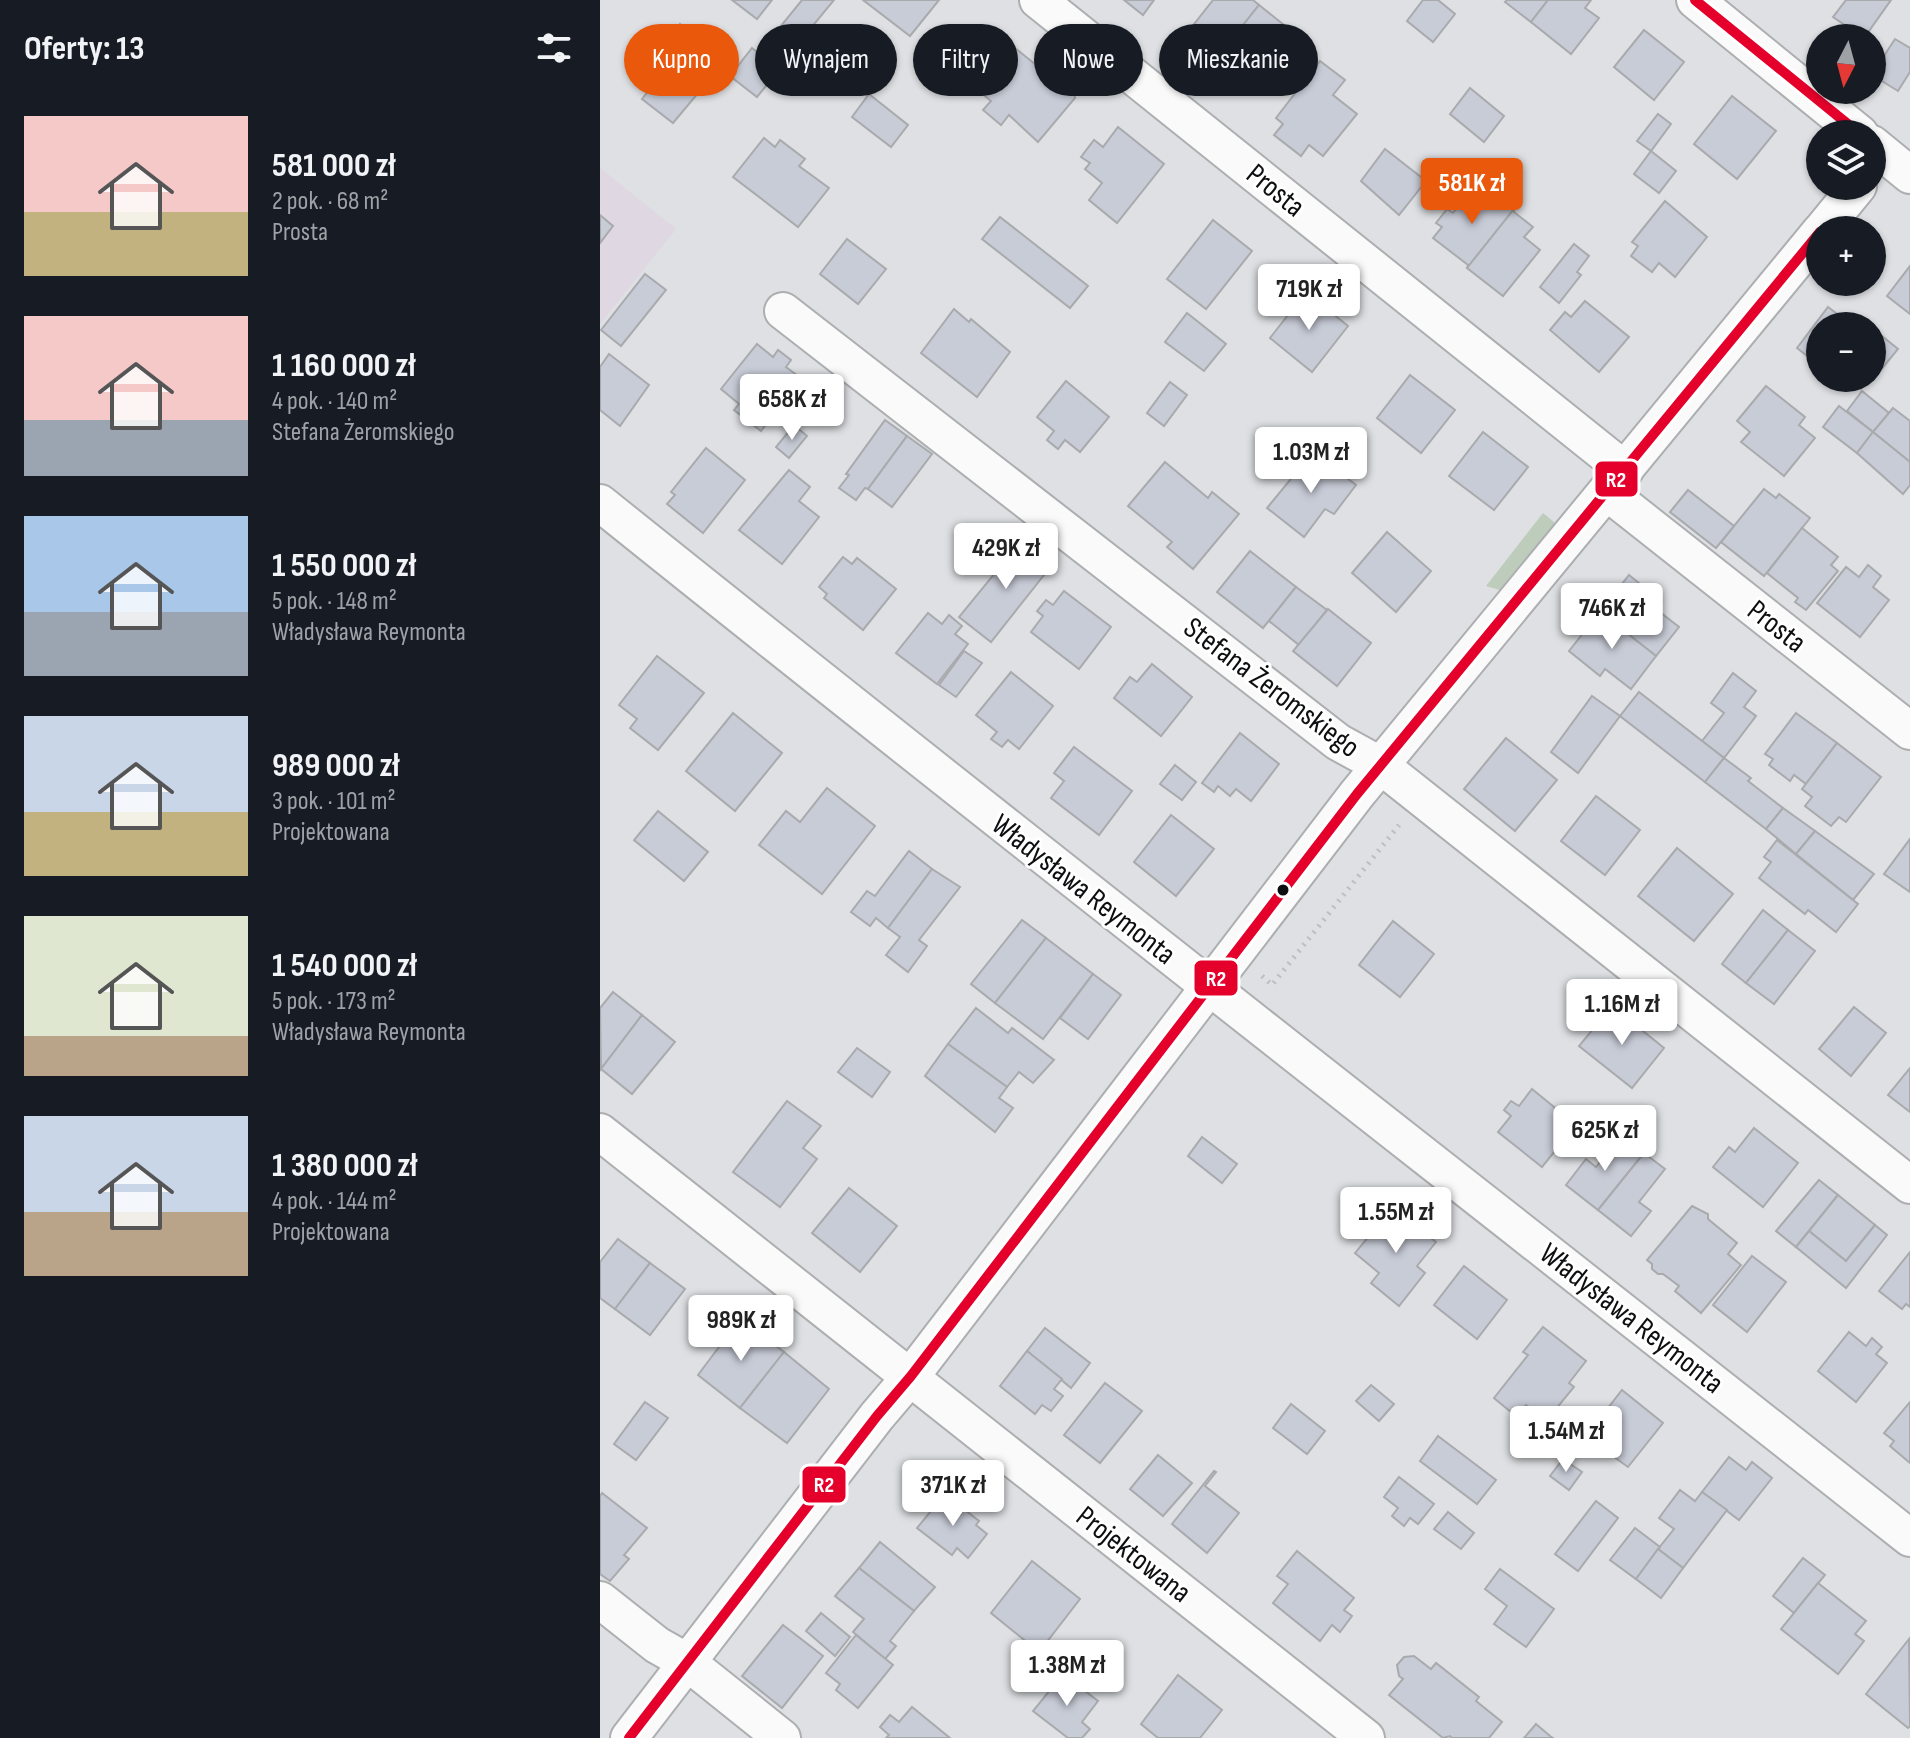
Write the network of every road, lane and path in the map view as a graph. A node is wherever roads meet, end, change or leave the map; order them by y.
1 (1038, 0) edge
2 (1695, 0) edge
3 (1843, 120) edge
4 (1846, 200) edge
5 (1833, 216) edge
6 (1806, 249) edge
7 (783, 311) dead end
8 (1616, 481) junction
9 (600, 503) edge
10 (1910, 731) edge
11 (1380, 765) junction
12 (1209, 988) junction
13 (600, 1132) edge
14 (1910, 1185) edge
15 (911, 1376) junction
16 (1910, 1538) edge
17 (600, 1600) edge
18 (687, 1662) junction
19 (629, 1738) edge
20 (782, 1738) edge
21 (1366, 1738) edge

1 - 8 street, Prosta
2 - 3 street
4 - 5 street
6 - 8 street
7 - 11 street, Stefana Żeromskiego
8 - 10 street, Prosta
8 - 11 street
9 - 12 street, Władysława Reymonta
11 - 12 street
11 - 14 street, Stefana Żeromskiego
12 - 15 street
12 - 16 street, Władysława Reymonta
13 - 15 street, Projektowana
15 - 18 street
15 - 21 street, Projektowana
17 - 18 street
18 - 19 street
18 - 20 street

